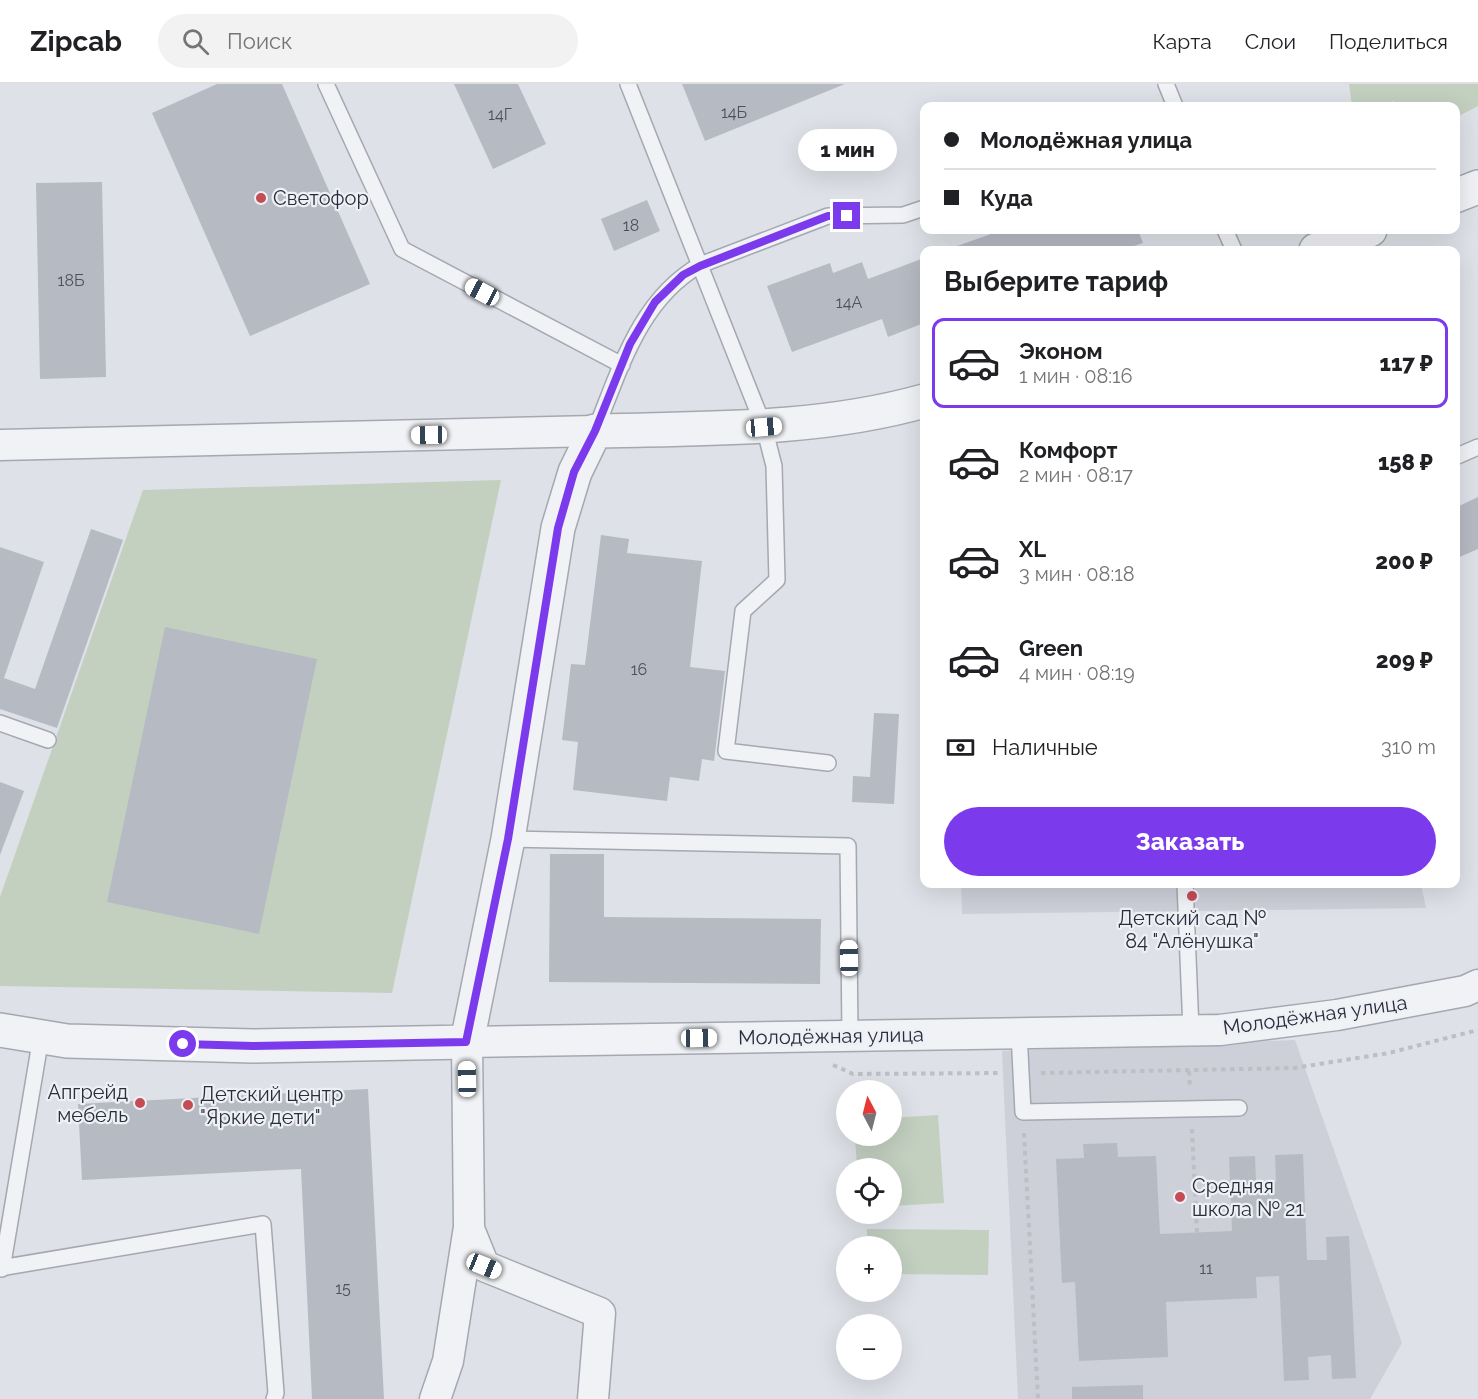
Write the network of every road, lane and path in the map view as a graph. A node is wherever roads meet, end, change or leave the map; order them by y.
1 (326, 84) edge
2 (628, 84) edge
3 (1166, 84) edge
4 (1173, 102) edge
5 (1478, 187) edge
6 (1460, 194) edge
7 (920, 209) edge
8 (1359, 234) edge
9 (1328, 246) edge
10 (700, 266) junction
11 (622, 365) junction
12 (920, 402) edge
13 (764, 427) junction
14 (595, 431) junction
15 (0, 445) edge
16 (1478, 447) edge
17 (1460, 455) edge
18 (0, 723) edge
19 (48, 740) dead end
20 (828, 763) dead end
21 (508, 839) junction
22 (1185, 888) edge
23 (1478, 985) edge
24 (0, 1030) edge
25 (1191, 1030) junction
26 (1478, 1030) edge
27 (1019, 1034) junction
28 (850, 1036) junction
29 (41, 1037) junction
30 (811, 1037) junction
31 (466, 1042) junction
32 (1189, 1071) junction
33 (1021, 1073) junction
34 (1190, 1098) dead end
35 (1239, 1108) dead end
36 (1023, 1112) junction
37 (1191, 1120) dead end
38 (469, 1227) junction
39 (1197, 1233) dead end
40 (1, 1268) edge
41 (274, 1399) edge
42 (435, 1399) edge
43 (593, 1399) edge
44 (1038, 1399) edge

1 - 11 lane
2 - 10 lane
3 - 4 lane
5 - 6 street
7 - 10 lane
8 - 9 street
10 - 11 lane
10 - 13 lane
11 - 14 lane
12 - 13 street
13 - 14 street
13 - 20 lane
14 - 15 street
14 - 21 street
16 - 17 lane
18 - 19 lane
21 - 28 lane
21 - 31 street
22 - 25 lane
23 - 25 street, Молодёжная улица
24 - 29 street, Молодёжная улица
25 - 27 street, Молодёжная улица
26 - 32 path
27 - 28 street, Молодёжная улица
27 - 33 lane
28 - 30 street, Молодёжная улица
29 - 31 street, Молодёжная улица
29 - 40 lane
30 - 31 street, Молодёжная улица
30 - 33 path
31 - 38 street
32 - 33 path
32 - 34 path
33 - 36 lane
35 - 36 lane
36 - 44 path
37 - 39 path
38 - 42 street
38 - 43 street
40 - 41 lane

